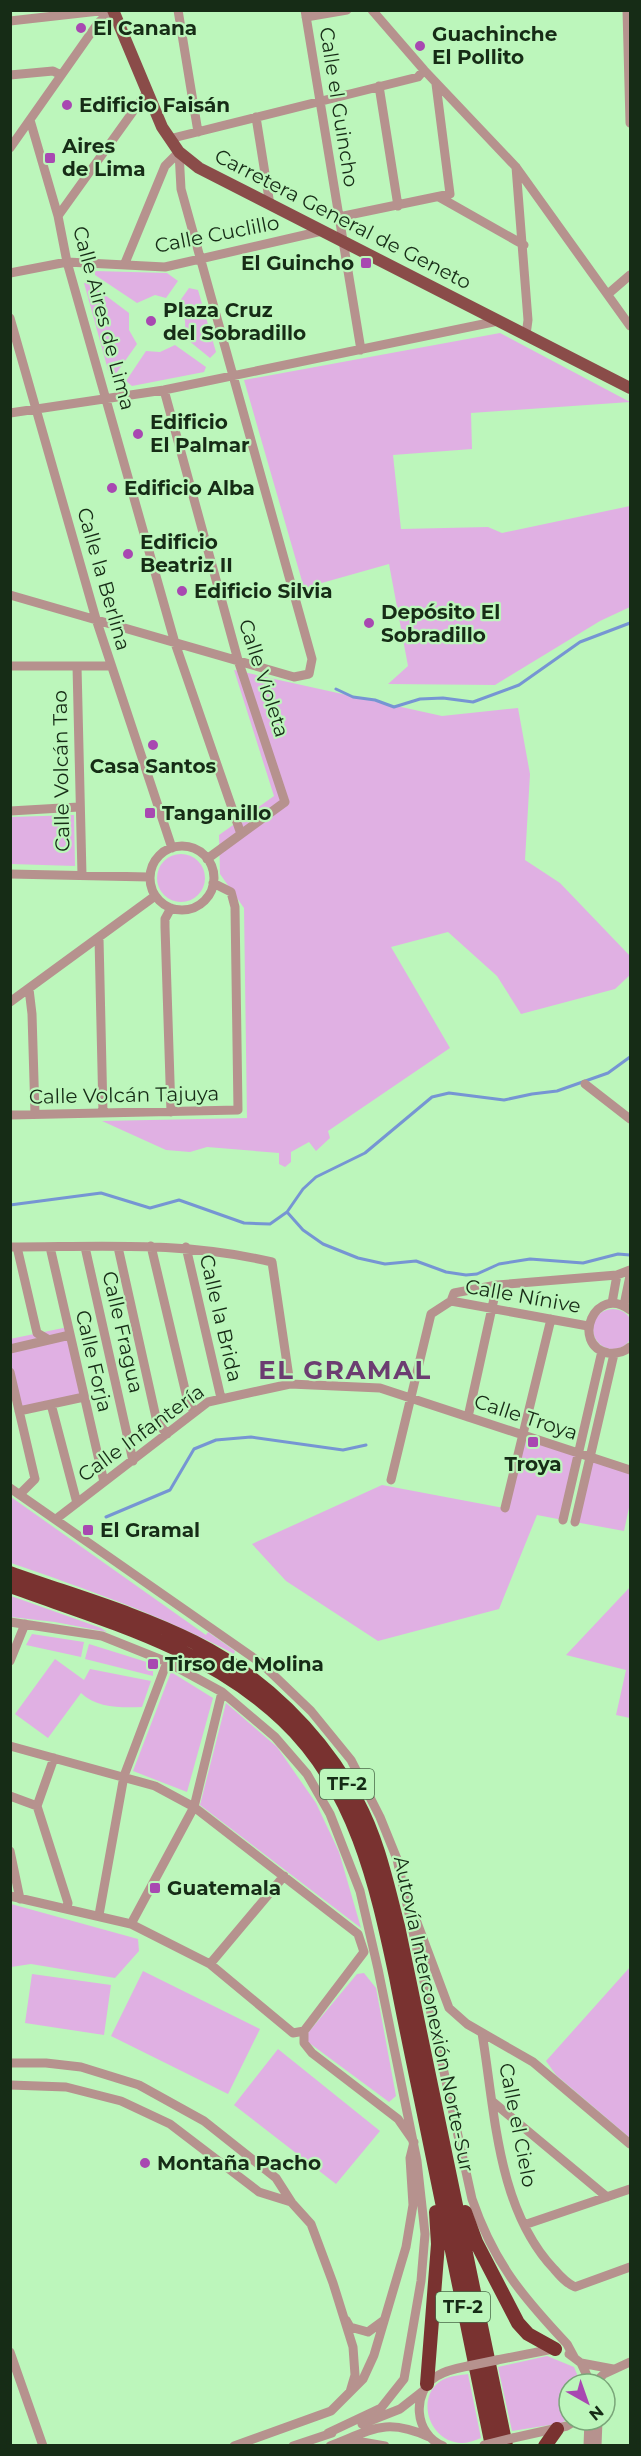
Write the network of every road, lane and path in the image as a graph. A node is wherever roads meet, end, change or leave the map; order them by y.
1 (111, 10) edge
2 (178, 10) edge
3 (347, 10) edge
4 (372, 10) edge
5 (627, 10) edge
6 (33, 14) edge
7 (306, 14) edge
8 (10, 21) edge
9 (424, 70) junction
10 (10, 75) edge
11 (61, 75) junction
12 (436, 83) junction
13 (379, 87) junction
14 (147, 92) junction
15 (318, 103) junction
16 (256, 117) junction
17 (30, 120) junction
18 (630, 123) edge
19 (198, 132) junction
20 (169, 139) junction
21 (10, 148) edge
22 (179, 152) junction
23 (516, 167) junction
24 (439, 197) junction
25 (270, 205) junction
26 (398, 206) junction
27 (58, 216) junction
28 (339, 217) junction
29 (322, 231) junction
30 (342, 240) junction
31 (524, 245) junction
32 (200, 259) junction
33 (67, 262) junction
34 (125, 263) junction
35 (10, 273) edge
36 (630, 275) edge
37 (608, 294) junction
38 (10, 318) edge
39 (498, 321) junction
40 (630, 326) edge
41 (13, 334) edge
42 (526, 335) junction
43 (361, 350) junction
44 (232, 377) junction
45 (630, 388) edge
46 (164, 390) junction
47 (108, 399) junction
48 (36, 411) junction
49 (10, 413) edge
50 (10, 595) edge
51 (96, 619) junction
52 (175, 644) junction
53 (238, 660) junction
54 (10, 666) edge
55 (77, 666) junction
56 (110, 666) junction
57 (79, 807) junction
58 (10, 811) edge
59 (241, 834) junction
60 (172, 848) junction
61 (207, 859) junction
62 (10, 874) edge
63 (82, 875) junction
64 (149, 877) junction
65 (213, 883) junction
66 (155, 896) junction
67 (171, 908) junction
68 (99, 938) junction
69 (29, 989) junction
70 (10, 1002) edge
71 (585, 1084) dead end
72 (171, 1112) junction
73 (103, 1113) junction
74 (35, 1114) junction
75 (10, 1115) edge
76 (630, 1119) edge
77 (151, 1246) junction
78 (14, 1247) edge
79 (50, 1247) junction
80 (85, 1247) junction
81 (118, 1247) junction
82 (186, 1247) junction
83 (630, 1270) edge
84 (617, 1275) junction
85 (630, 1276) edge
86 (497, 1286) junction
87 (451, 1301) junction
88 (612, 1303) junction
89 (627, 1307) edge
90 (492, 1309) junction
91 (551, 1319) junction
92 (588, 1326) junction
93 (70, 1335) junction
94 (48, 1340) junction
95 (630, 1347) edge
96 (10, 1349) edge
97 (602, 1352) junction
98 (614, 1354) junction
99 (10, 1372) edge
100 (290, 1384) junction
101 (84, 1397) junction
102 (221, 1398) junction
103 (410, 1398) junction
104 (51, 1404) junction
105 (19, 1411) junction
106 (194, 1413) junction
107 (468, 1417) junction
108 (167, 1434) junction
109 (522, 1435) junction
110 (578, 1453) junction
111 (591, 1457) junction
112 (133, 1461) junction
113 (630, 1470) edge
114 (391, 1480) dead end
115 (104, 1482) junction
116 (10, 1488) edge
117 (20, 1494) junction
118 (77, 1503) junction
119 (505, 1508) dead end
120 (56, 1519) junction
121 (562, 1520) dead end
122 (575, 1522) dead end
123 (10, 1574) edge
124 (10, 1586) edge
125 (10, 1622) edge
126 (25, 1624) junction
127 (10, 1661) edge
128 (167, 1662) junction
129 (222, 1692) junction
130 (10, 1746) edge
131 (54, 1758) junction
132 (124, 1776) junction
133 (10, 1796) edge
134 (37, 1806) junction
135 (194, 1807) junction
136 (10, 1851) edge
137 (284, 1876) junction
138 (15, 1898) edge
139 (407, 1901) junction
140 (67, 1908) junction
141 (99, 1915) junction
142 (131, 1924) junction
143 (210, 1964) junction
144 (304, 2031) junction
145 (482, 2033) junction
146 (10, 2063) edge
147 (10, 2085) edge
148 (493, 2102) junction
149 (414, 2142) junction
150 (630, 2144) edge
151 (435, 2169) junction
152 (450, 2176) junction
153 (630, 2189) edge
154 (607, 2198) junction
155 (292, 2203) junction
156 (524, 2225) junction
157 (630, 2267) edge
158 (386, 2318) junction
159 (346, 2320) junction
160 (555, 2349) junction
161 (10, 2352) edge
162 (578, 2360) junction
163 (630, 2362) edge
164 (615, 2369) junction
165 (585, 2372) edge
166 (609, 2372) edge
167 (612, 2372) edge
168 (425, 2388) junction
169 (349, 2395) junction
170 (557, 2429) joint
171 (328, 2433) junction
172 (510, 2442) edge
173 (438, 2443) edge
174 (43, 2445) edge
175 (234, 2445) edge
176 (293, 2445) edge
177 (330, 2445) edge
178 (344, 2445) edge
179 (385, 2445) edge
180 (486, 2445) edge
181 (545, 2445) edge

1 - 6 street
1 - 11 street
1 - 14 main road, Carretera General de Geneto
2 - 19 street
3 - 7 street
4 - 9 street
5 - 18 street
6 - 8 street
7 - 15 street, Calle el Guincho
9 - 12 street
9 - 13 street
10 - 11 street
11 - 17 street
12 - 23 street
12 - 24 street
13 - 15 street
13 - 26 street
14 - 20 main road, Carretera General de Geneto
14 - 27 street
15 - 16 street
15 - 28 street, Calle el Guincho
16 - 19 street
16 - 25 street
17 - 21 street
17 - 27 street, Calle Aires de Lima
19 - 20 street
20 - 22 main road, Carretera General de Geneto
22 - 25 main road, Carretera General de Geneto
22 - 32 street
22 - 34 street
23 - 31 street
23 - 37 street
24 - 26 street
24 - 31 street
25 - 29 main road, Carretera General de Geneto
26 - 28 street
27 - 33 street, Calle Aires de Lima
28 - 30 street, Calle el Guincho
29 - 30 main road, Carretera General de Geneto
29 - 32 street, Calle Cuclillo
30 - 39 main road, Carretera General de Geneto
30 - 43 street, Calle el Guincho
31 - 42 street
32 - 34 street, Calle Cuclillo
32 - 44 street
33 - 34 street, Calle Cuclillo
33 - 35 street, Calle Cuclillo
33 - 47 street, Calle Aires de Lima
36 - 37 street
37 - 40 street
38 - 41 street, Calle la Berlina
39 - 42 main road, Carretera General de Geneto
39 - 43 street
41 - 48 street, Calle la Berlina
42 - 45 main road, Carretera General de Geneto
43 - 44 street
44 - 46 street
44 - 53 street
46 - 47 street
46 - 53 street, Calle Violeta
47 - 48 street
47 - 52 street, Calle Aires de Lima
48 - 49 street
48 - 51 street, Calle la Berlina
50 - 51 street
51 - 52 street
51 - 56 street, Calle la Berlina
52 - 53 street
52 - 59 street, Calle Aires de Lima
53 - 59 street, Calle Violeta
54 - 55 street
55 - 56 street
55 - 57 street, Calle Volcán Tao
56 - 60 street, Calle la Berlina
57 - 58 street
57 - 63 street, Calle Volcán Tao
59 - 61 street
60 - 61 street
60 - 64 street
61 - 65 street
62 - 63 street
63 - 64 street
64 - 66 street
65 - 67 street
65 - 72 street, Calle Volcán Tajuya
66 - 67 street
66 - 68 street
67 - 72 street
68 - 69 street
68 - 73 street
69 - 70 street
69 - 74 street
71 - 76 street
72 - 73 street, Calle Volcán Tajuya
73 - 74 street, Calle Volcán Tajuya
74 - 75 street, Calle Volcán Tajuya
77 - 81 street
77 - 82 street
77 - 106 street
78 - 79 street
78 - 94 street
79 - 80 street
79 - 93 street, Calle Forja
80 - 81 street
80 - 112 street, Calle Fragua
81 - 108 street
82 - 100 street
82 - 102 street, Calle la Brida
83 - 84 street
84 - 86 street
84 - 88 street
85 - 89 street
86 - 87 street
86 - 90 street
87 - 90 street, Calle Nínive
87 - 103 street
88 - 89 street
88 - 92 street
90 - 91 street, Calle Nínive
90 - 107 street
91 - 92 street, Calle Nínive
91 - 109 street
92 - 97 street
93 - 94 street
93 - 101 street, Calle Forja
94 - 96 street
95 - 98 street
97 - 98 street
97 - 110 street
98 - 111 street
99 - 105 street
100 - 102 street, Calle Infantería
100 - 103 street, Calle Infantería
101 - 104 street
101 - 115 street, Calle Forja
102 - 106 street, Calle Infantería
103 - 107 street, Calle Troya
103 - 114 street
104 - 105 street
104 - 118 street
105 - 117 street
106 - 108 street, Calle Infantería
107 - 109 street, Calle Troya
108 - 112 street, Calle Infantería
109 - 110 street, Calle Troya
109 - 119 street
110 - 111 street, Calle Troya
110 - 121 street
111 - 113 street, Calle Troya
111 - 122 street
112 - 115 street, Calle Infantería
115 - 118 street, Calle Infantería
116 - 117 street
117 - 120 street
118 - 120 street, Calle Infantería
120 - 139 street
123 - 152 highway, Autovía Interconexión Norte-Sur / TF-2
124 - 151 highway, Autovía Interconexión Norte-Sur / TF-2
125 - 126 street
126 - 127 street
126 - 128 street
128 - 129 street
128 - 132 street
129 - 135 street
129 - 149 street
130 - 131 street
131 - 132 street
131 - 134 street
132 - 135 street
132 - 141 street
133 - 134 street
134 - 140 street
135 - 137 street
135 - 142 street
136 - 138 street
137 - 143 street
137 - 144 street
138 - 140 street
139 - 145 street
139 - 162 street
140 - 141 street
141 - 142 street
142 - 143 street
143 - 144 street
144 - 149 street
145 - 148 street, Calle el Cielo
145 - 150 street
146 - 155 street
147 - 155 street
148 - 154 street
148 - 156 street, Calle el Cielo
149 - 158 street
149 - 171 street
151 - 168 highway
151 - 180 highway, Autovía Interconexión Norte-Sur / TF-2
152 - 160 highway
152 - 172 highway, Autovía Interconexión Norte-Sur / TF-2
153 - 154 street
154 - 156 street
155 - 159 street
156 - 157 street, Calle el Cielo
158 - 159 street
158 - 169 street
159 - 169 street
160 - 162 street
160 - 168 street, bridge
161 - 174 street
162 - 164 street
162 - 165 street
163 - 164 street
164 - 166 street
164 - 167 street
168 - 171 street
168 - 173 street
169 - 175 street
170 - 172 street
170 - 181 highway
171 - 176 street
172 - 180 street, bridge
173 - 177 street
178 - 179 street

